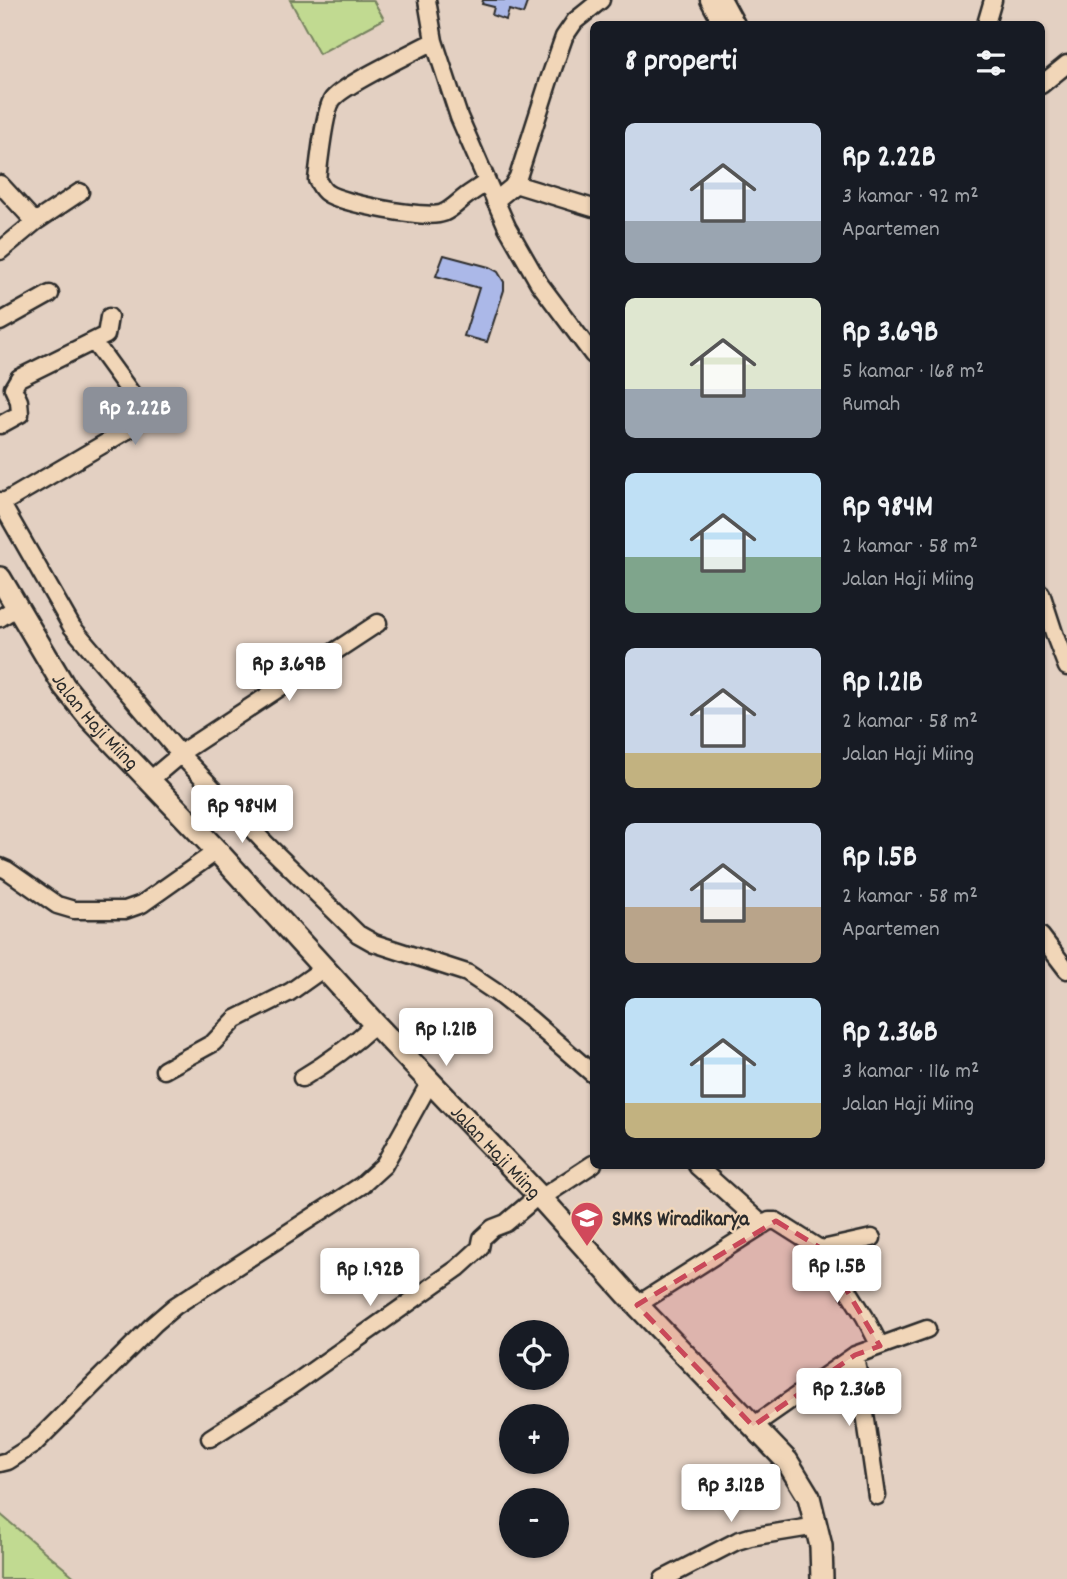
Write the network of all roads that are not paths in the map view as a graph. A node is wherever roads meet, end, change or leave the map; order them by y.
1 (428, 0) edge
2 (601, 0) edge
3 (709, 0) edge
4 (723, 0) edge
5 (993, 0) edge
6 (720, 21) edge
7 (734, 21) edge
8 (987, 21) edge
9 (434, 41) junction
10 (1067, 64) edge
11 (1045, 82) edge
12 (487, 182) junction
13 (0, 184) edge
14 (515, 184) junction
15 (80, 192) dead end
16 (495, 201) junction
17 (590, 207) edge
18 (35, 222) junction
19 (0, 251) edge
20 (50, 294) dead end
21 (109, 317) dead end
22 (0, 322) edge
23 (94, 342) junction
24 (590, 351) edge
25 (0, 425) edge
26 (1, 503) edge
27 (0, 578) edge
28 (1045, 605) edge
29 (9, 612) edge
30 (378, 623) dead end
31 (1067, 667) edge
32 (180, 754) junction
33 (150, 780) junction
34 (217, 851) junction
35 (0, 867) edge
36 (1045, 941) edge
37 (324, 968) junction
38 (1067, 970) edge
39 (375, 1024) junction
40 (164, 1070) dead end
41 (590, 1071) edge
42 (302, 1078) dead end
43 (430, 1082) junction
44 (590, 1166) edge
45 (708, 1169) edge
46 (540, 1197) junction
47 (763, 1225) junction
48 (872, 1238) dead end
49 (822, 1249) junction
50 (638, 1305) junction
51 (927, 1329) dead end
52 (880, 1346) junction
53 (855, 1354) junction
54 (753, 1426) junction
55 (210, 1438) dead end
56 (0, 1463) edge
57 (877, 1496) dead end
58 (817, 1526) junction
59 (663, 1579) edge
60 (822, 1579) edge

1 - 9 street
2 - 14 street
3 - 6 street
4 - 7 street
5 - 8 street
9 - 12 street
9 - 12 street
10 - 11 street
12 - 16 street
13 - 18 street
14 - 16 street
14 - 17 street
15 - 18 street
16 - 24 street
18 - 19 street
20 - 22 street
21 - 23 street
23 - 25 street
23 - 26 street
26 - 32 street
27 - 29 main road, Jalan Haji Miing
28 - 31 street
29 - 33 main road, Jalan Haji Miing
30 - 32 street
32 - 33 street
32 - 41 street
33 - 34 main road, Jalan Haji Miing
34 - 35 street
34 - 37 main road, Jalan Haji Miing
36 - 38 street
37 - 39 main road, Jalan Haji Miing
37 - 40 street
39 - 42 street
39 - 43 main road, Jalan Haji Miing
43 - 46 main road, Jalan Haji Miing
43 - 56 street
44 - 46 street
45 - 47 street
46 - 50 main road, Jalan Haji Miing
46 - 55 street
47 - 49 street
47 - 50 street
48 - 49 street
49 - 52 street
50 - 54 main road, Jalan Haji Miing
51 - 52 street
52 - 53 street
53 - 54 street
53 - 57 street
54 - 58 main road, Jalan Haji Miing
58 - 59 street
58 - 60 main road, Jalan Haji Miing

